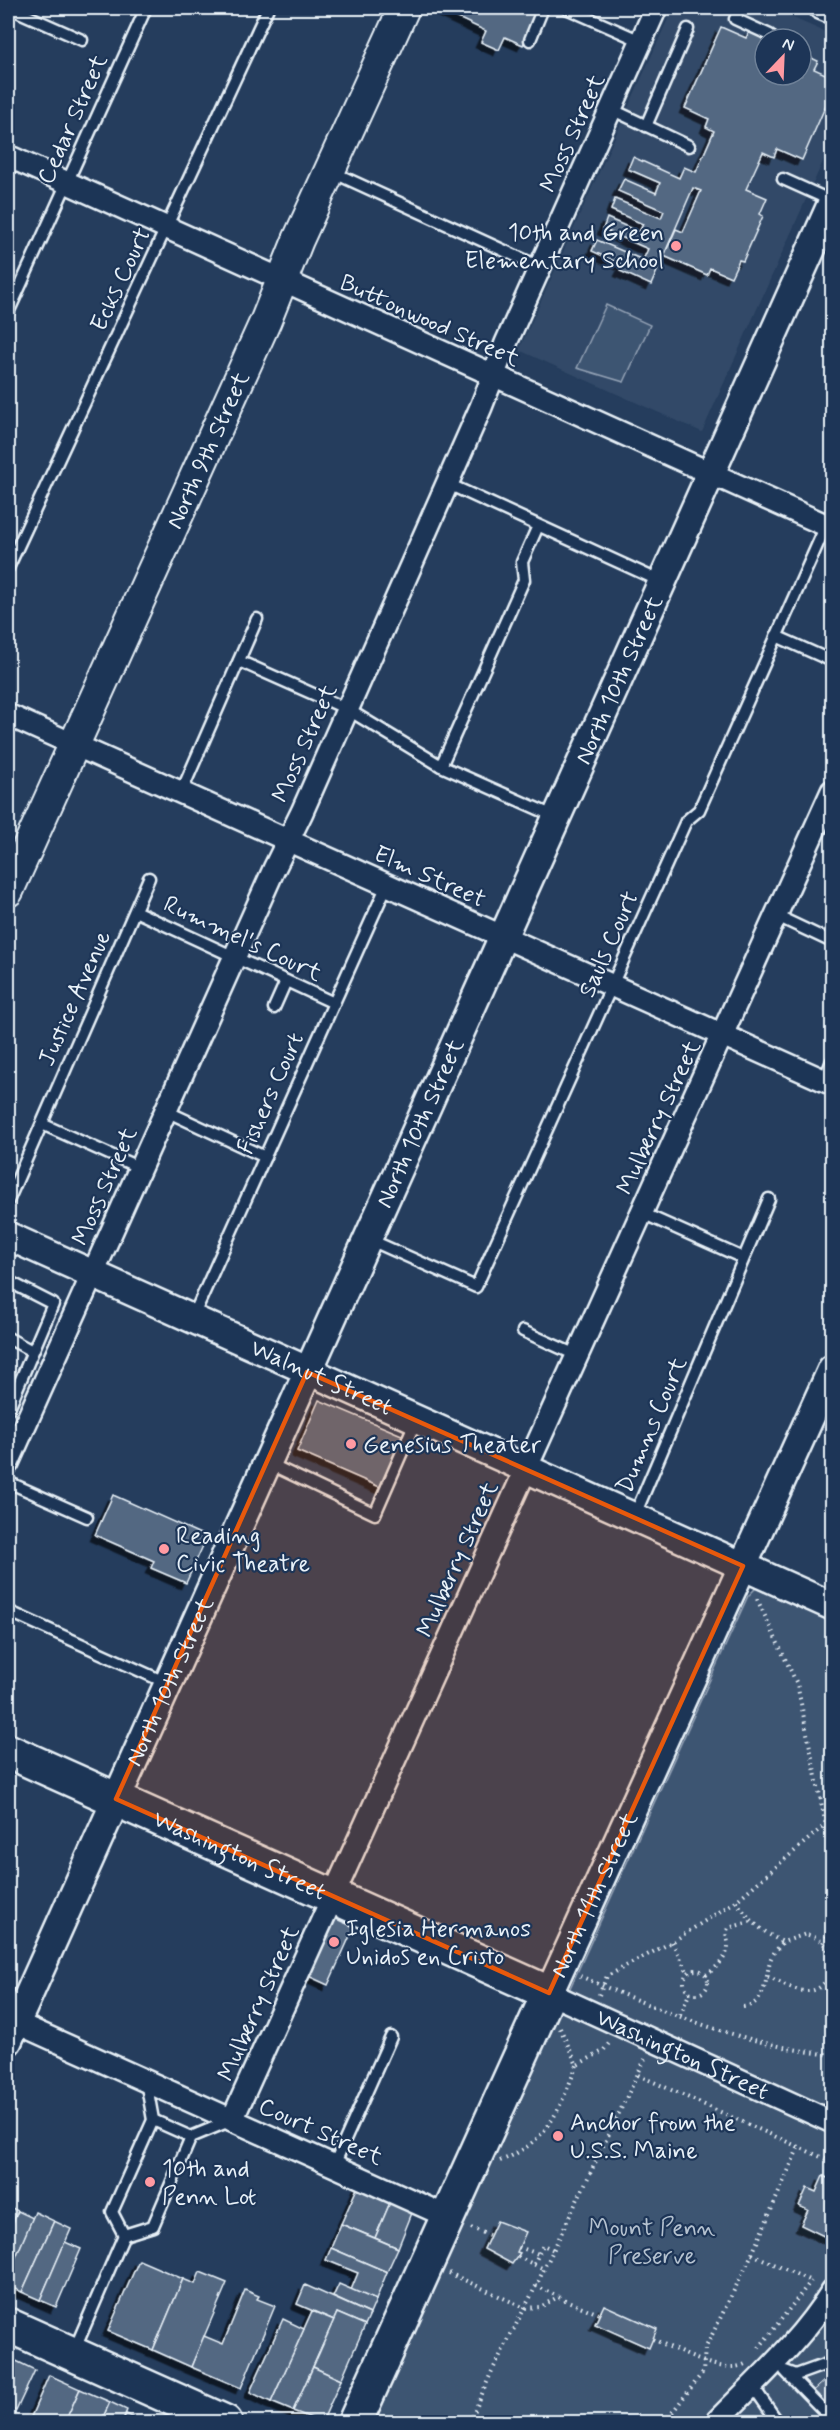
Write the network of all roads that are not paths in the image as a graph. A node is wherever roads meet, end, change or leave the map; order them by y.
1 (10, 8) edge
2 (146, 8) edge
3 (268, 8) edge
4 (404, 8) edge
5 (543, 8) edge
6 (566, 8) edge
7 (656, 8) edge
8 (740, 8) edge
9 (820, 8) edge
10 (832, 13) edge
11 (753, 27) edge
12 (688, 29) dead end
13 (82, 40) dead end
14 (530, 40) dead end
15 (641, 41) junction
16 (611, 109) junction
17 (646, 126) junction
18 (689, 146) dead end
19 (8, 156) edge
20 (329, 171) junction
21 (783, 179) dead end
22 (66, 183) junction
23 (832, 202) edge
24 (167, 228) junction
25 (540, 267) junction
26 (282, 281) junction
27 (12, 291) edge
28 (8, 313) edge
29 (493, 376) junction
30 (711, 474) junction
31 (446, 483) junction
32 (830, 522) edge
33 (538, 526) junction
34 (8, 568) edge
35 (662, 582) junction
36 (257, 619) dead end
37 (776, 636) junction
38 (239, 661) junction
39 (832, 662) edge
40 (347, 710) junction
41 (8, 715) edge
42 (73, 745) junction
43 (441, 766) junction
44 (832, 791) edge
45 (181, 793) junction
46 (556, 817) junction
47 (288, 840) junction
48 (149, 878) dead end
49 (387, 885) junction
50 (8, 891) edge
51 (135, 911) junction
52 (777, 916) junction
53 (502, 936) junction
54 (832, 942) edge
55 (234, 958) junction
56 (286, 981) junction
57 (612, 986) junction
58 (334, 1003) junction
59 (274, 1008) dead end
60 (723, 1035) junction
61 (830, 1075) edge
62 (166, 1111) junction
63 (42, 1124) junction
64 (265, 1157) junction
65 (140, 1168) junction
66 (769, 1199) dead end
67 (8, 1201) edge
68 (642, 1213) junction
69 (8, 1236) edge
70 (366, 1238) junction
71 (743, 1258) junction
72 (92, 1274) junction
73 (8, 1281) edge
74 (192, 1319) junction
75 (523, 1331) dead end
76 (8, 1338) edge
77 (32, 1352) junction
78 (576, 1355) junction
79 (832, 1369) edge
80 (307, 1371) junction
81 (8, 1410) edge
82 (416, 1420) junction
83 (267, 1462) junction
84 (8, 1463) edge
85 (525, 1469) junction
86 (8, 1482) edge
87 (87, 1517) dead end
88 (634, 1518) junction
89 (743, 1566) junction
90 (832, 1606) edge
91 (8, 1611) edge
92 (168, 1684) junction
93 (8, 1752) edge
94 (116, 1799) junction
95 (333, 1898) junction
96 (555, 1980) junction
97 (10, 2028) edge
98 (391, 2037) dead end
99 (146, 2081) junction
100 (153, 2120) junction
101 (232, 2120) junction
102 (832, 2122) edge
103 (191, 2137) junction
104 (334, 2165) junction
105 (459, 2222) junction
106 (124, 2235) junction
107 (827, 2287) edge
108 (8, 2325) edge
109 (73, 2354) junction
110 (832, 2362) edge
111 (768, 2375) junction
112 (832, 2419) edge
113 (225, 2422) edge
114 (355, 2422) edge
115 (716, 2422) edge
116 (778, 2422) edge

1 - 13 lane
2 - 22 lane, Cedar Street
3 - 24 lane, Ecks Court
4 - 20 main road, North 9th Street
5 - 14 lane
6 - 15 lane
7 - 15 street, Moss Street
8 - 11 lane
9 - 10 street
12 - 17 lane
15 - 16 street, Moss Street
16 - 17 lane
16 - 25 street, Moss Street
17 - 18 lane
19 - 22 street, Buttonwood Street
20 - 25 lane
20 - 26 main road, North 9th Street
21 - 23 lane
22 - 24 street, Buttonwood Street
22 - 27 lane, Cedar Street
23 - 30 street, North 10th Street
24 - 26 street, Buttonwood Street
24 - 34 lane, Ecks Court
25 - 29 street, Moss Street
26 - 29 street, Buttonwood Street
26 - 42 main road, North 9th Street
27 - 28 lane, Cedar Street
29 - 30 street, Buttonwood Street
29 - 31 street, Moss Street
30 - 32 street, Buttonwood Street
30 - 35 street, North 10th Street
31 - 33 lane
31 - 40 street, Moss Street
32 - 37 lane, Sauls Court
33 - 35 lane
33 - 43 lane
35 - 46 street, North 10th Street
36 - 38 lane
37 - 39 lane
37 - 57 lane, Sauls Court
38 - 40 lane
38 - 45 lane
40 - 43 lane
40 - 47 street, Moss Street
41 - 42 street, Elm Street
42 - 45 street, Elm Street
42 - 50 main road, North 9th Street
43 - 46 lane
44 - 52 street, Mulberry Street
45 - 47 street, Elm Street
46 - 53 street, North 10th Street
47 - 49 street, Elm Street
47 - 55 street, Moss Street
48 - 51 lane, Justice Avenue
49 - 53 street, Elm Street
49 - 58 lane, Fishers Court
51 - 55 lane, Rummel's Court
51 - 63 lane, Justice Avenue
52 - 54 lane
52 - 60 street, Mulberry Street
53 - 57 street, Elm Street
53 - 70 street, North 10th Street
55 - 56 lane, Rummel's Court
55 - 62 street, Moss Street
56 - 58 lane, Rummel's Court
56 - 59 lane
57 - 60 street, Elm Street
57 - 70 lane, Sauls Court
58 - 64 lane, Fishers Court
60 - 61 street, Elm Street
60 - 68 street, Mulberry Street
62 - 64 lane
62 - 65 street, Moss Street
63 - 65 lane
63 - 67 lane, Justice Avenue
64 - 74 lane, Fishers Court
65 - 72 street, Moss Street
66 - 71 lane, Dumns Court
68 - 71 lane
68 - 78 street, Mulberry Street
69 - 72 street, Walnut Street
70 - 80 street, North 10th Street
71 - 88 lane, Dumns Court
72 - 74 street, Walnut Street
72 - 84 street, Moss Street
73 - 77 lane
74 - 80 street, Walnut Street
75 - 78 lane
76 - 77 lane
77 - 81 lane
78 - 85 street, Mulberry Street
79 - 89 street, North 11th Street
80 - 82 street, Walnut Street
80 - 83 street, North 10th Street
82 - 83 lane
82 - 85 street, Walnut Street
83 - 92 street, North 10th Street
85 - 88 street, Walnut Street
85 - 95 street, Mulberry Street
86 - 87 lane
88 - 89 street, Walnut Street
89 - 90 street, Walnut Street
89 - 96 street, North 11th Street
91 - 92 lane
92 - 94 street, North 10th Street
93 - 94 main road, Washington Street
94 - 95 main road, Washington Street
94 - 97 street, North 10th Street
95 - 96 main road, Washington Street
95 - 101 street, Mulberry Street
96 - 102 street, Washington Street
96 - 105 main road, North 11th Street
97 - 99 street, Court Street
98 - 104 lane
99 - 100 lane
99 - 101 street, Court Street
100 - 103 lane
100 - 106 lane
101 - 103 lane
101 - 104 street, Court Street
103 - 106 lane
104 - 105 street, Court Street
105 - 114 main road, North 11th Street
106 - 109 lane
107 - 111 street
108 - 109 main road
109 - 113 main road
110 - 111 lane
111 - 112 lane
111 - 115 street
111 - 116 lane

